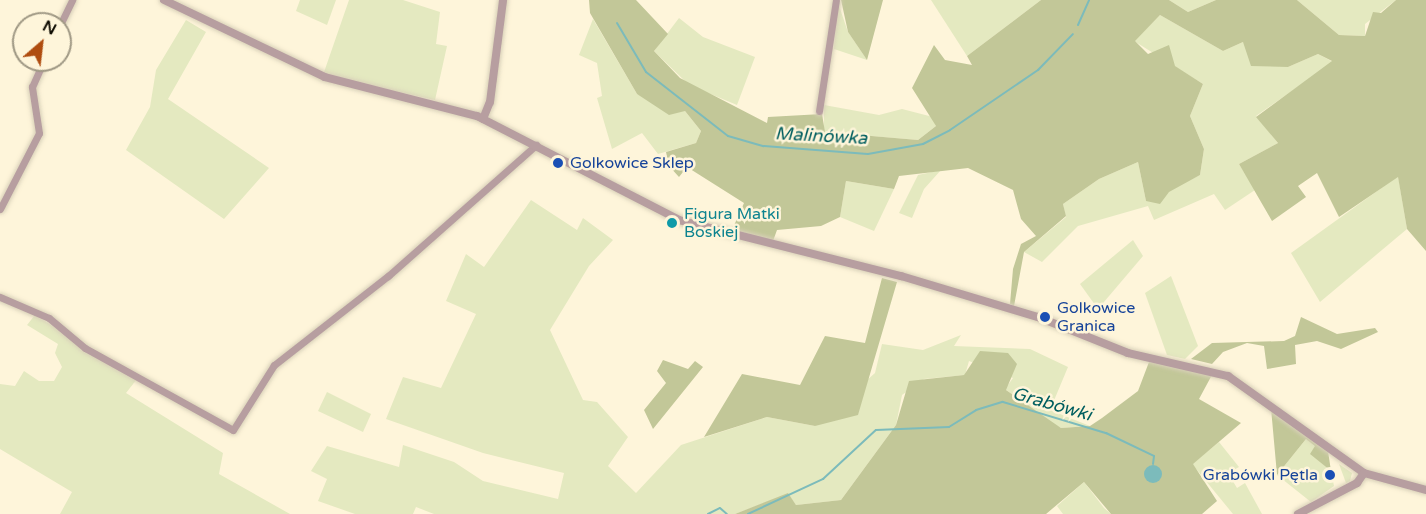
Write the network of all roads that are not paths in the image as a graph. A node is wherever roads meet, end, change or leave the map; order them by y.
1 (164, 0) edge
2 (503, 0) edge
3 (836, 0) edge
4 (39, 72) edge
5 (819, 111) dead end
6 (483, 119) junction
7 (536, 145) junction
8 (0, 209) edge
9 (0, 297) edge
10 (1364, 473) junction
11 (1426, 490) edge
12 (1298, 514) edge

1 - 6 street
2 - 6 street
3 - 5 street
4 - 8 street
6 - 7 street
7 - 9 street
7 - 10 street
10 - 11 street
10 - 12 street

